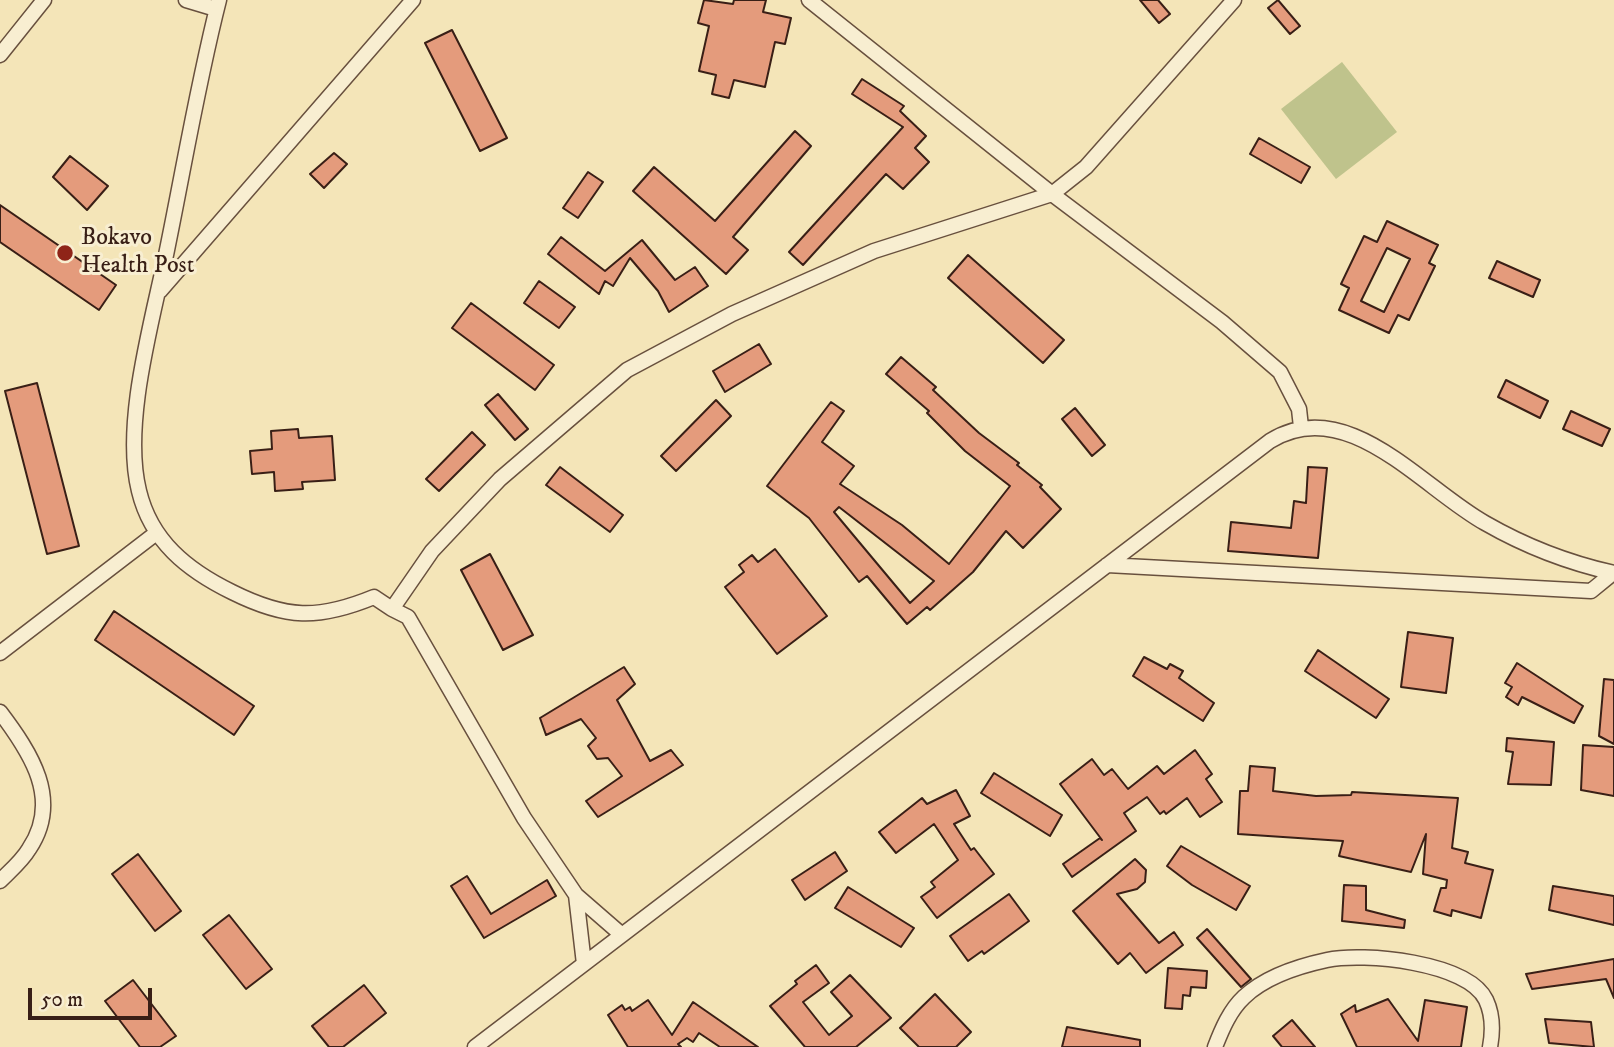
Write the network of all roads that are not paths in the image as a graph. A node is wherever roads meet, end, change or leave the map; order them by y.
1 (44, 0) edge
2 (186, 0) edge
3 (413, 0) edge
4 (809, 0) edge
5 (1234, 0) edge
6 (218, 4) edge
7 (0, 55) edge
8 (1052, 194) junction
9 (159, 292) junction
10 (1301, 427) junction
11 (155, 534) junction
12 (1107, 565) junction
13 (1613, 573) edge
14 (392, 609) junction
15 (0, 653) edge
16 (0, 712) edge
17 (0, 881) edge
18 (576, 895) junction
19 (622, 935) junction
20 (584, 964) junction
21 (475, 1047) edge
22 (1215, 1047) edge
23 (1490, 1047) edge

1 - 7 street
2 - 6 street
3 - 9 street
4 - 8 street
5 - 8 street
6 - 9 street
8 - 10 street
8 - 14 street
9 - 11 street
10 - 12 street
10 - 13 street
11 - 14 street
11 - 15 street
12 - 13 street
12 - 19 street
14 - 18 street
16 - 17 street
18 - 19 street
18 - 20 street
19 - 20 street
20 - 21 street
22 - 23 street

